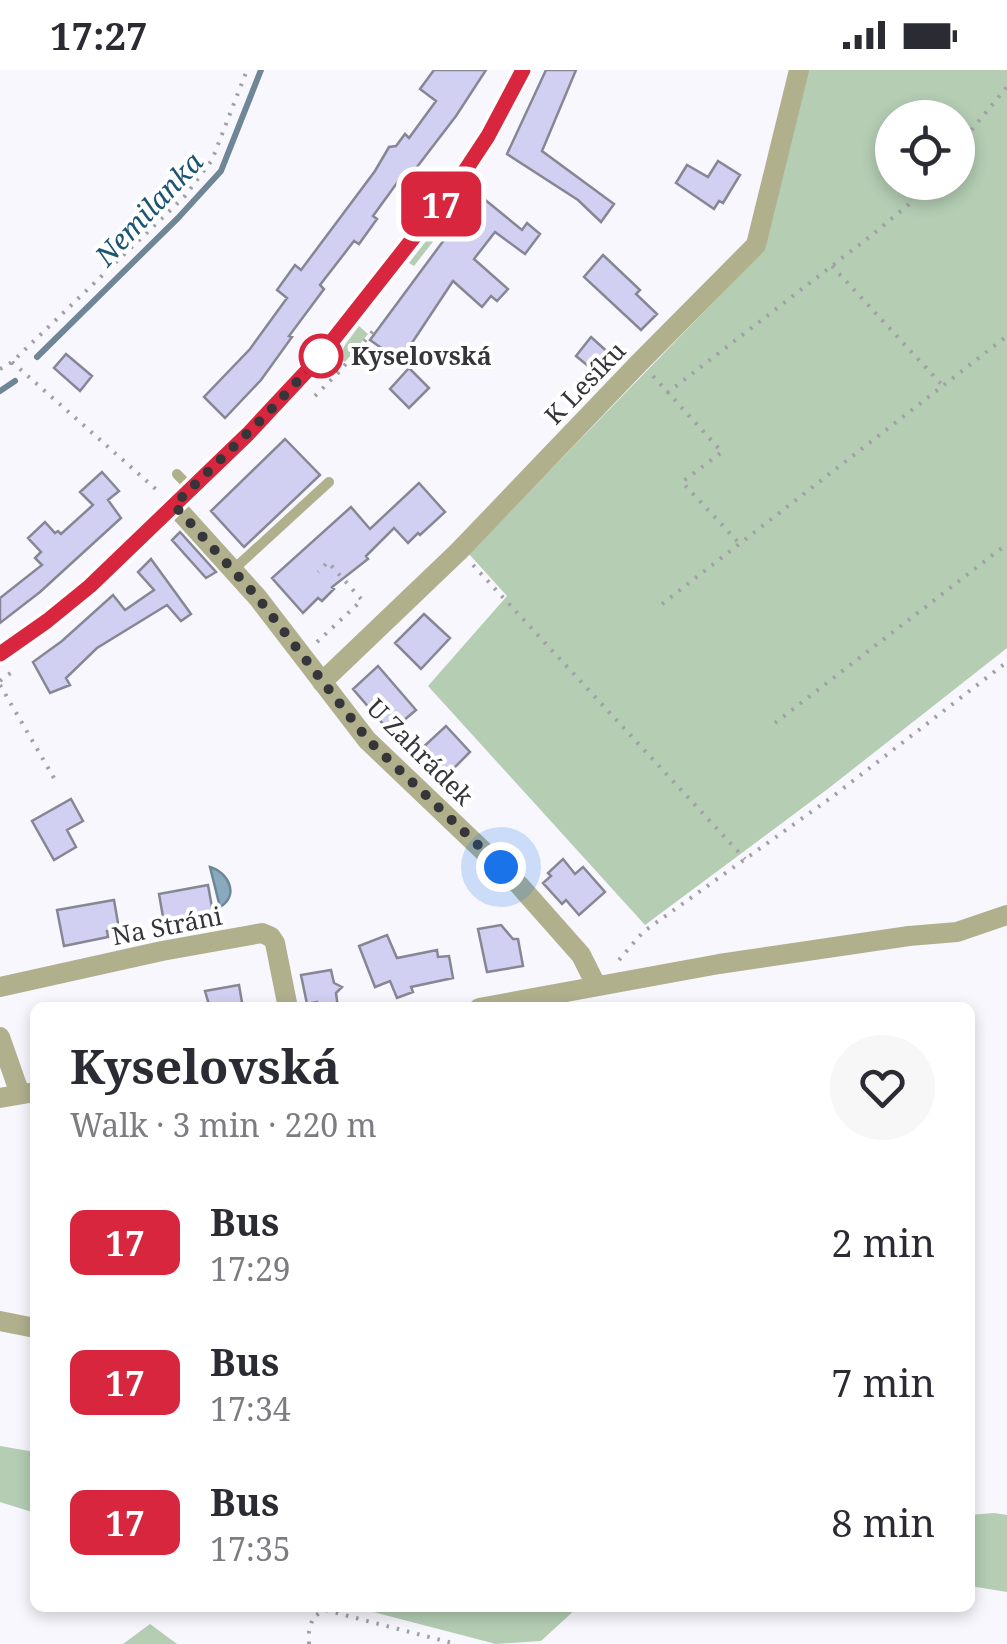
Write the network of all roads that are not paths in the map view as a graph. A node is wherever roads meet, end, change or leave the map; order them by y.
1 (524, 70) edge
2 (799, 70) edge
3 (329, 482) dead end
4 (166, 498) junction
5 (234, 570) junction
6 (0, 654) edge
7 (322, 682) junction
8 (1007, 915) edge
9 (601, 984) junction
10 (0, 987) edge
11 (287, 1002) edge
12 (510, 1002) edge
13 (0, 1037) edge
14 (18, 1095) edge
15 (0, 1321) edge
16 (30, 1327) edge

1 - 4 street
2 - 7 street, K Lesíku
3 - 5 lane
4 - 5 street, U Zahrádek
4 - 6 street
5 - 7 street, U Zahrádek
7 - 9 street, U Zahrádek
8 - 9 street
9 - 12 street
10 - 11 street, Na Stráni
13 - 14 street
15 - 16 street

